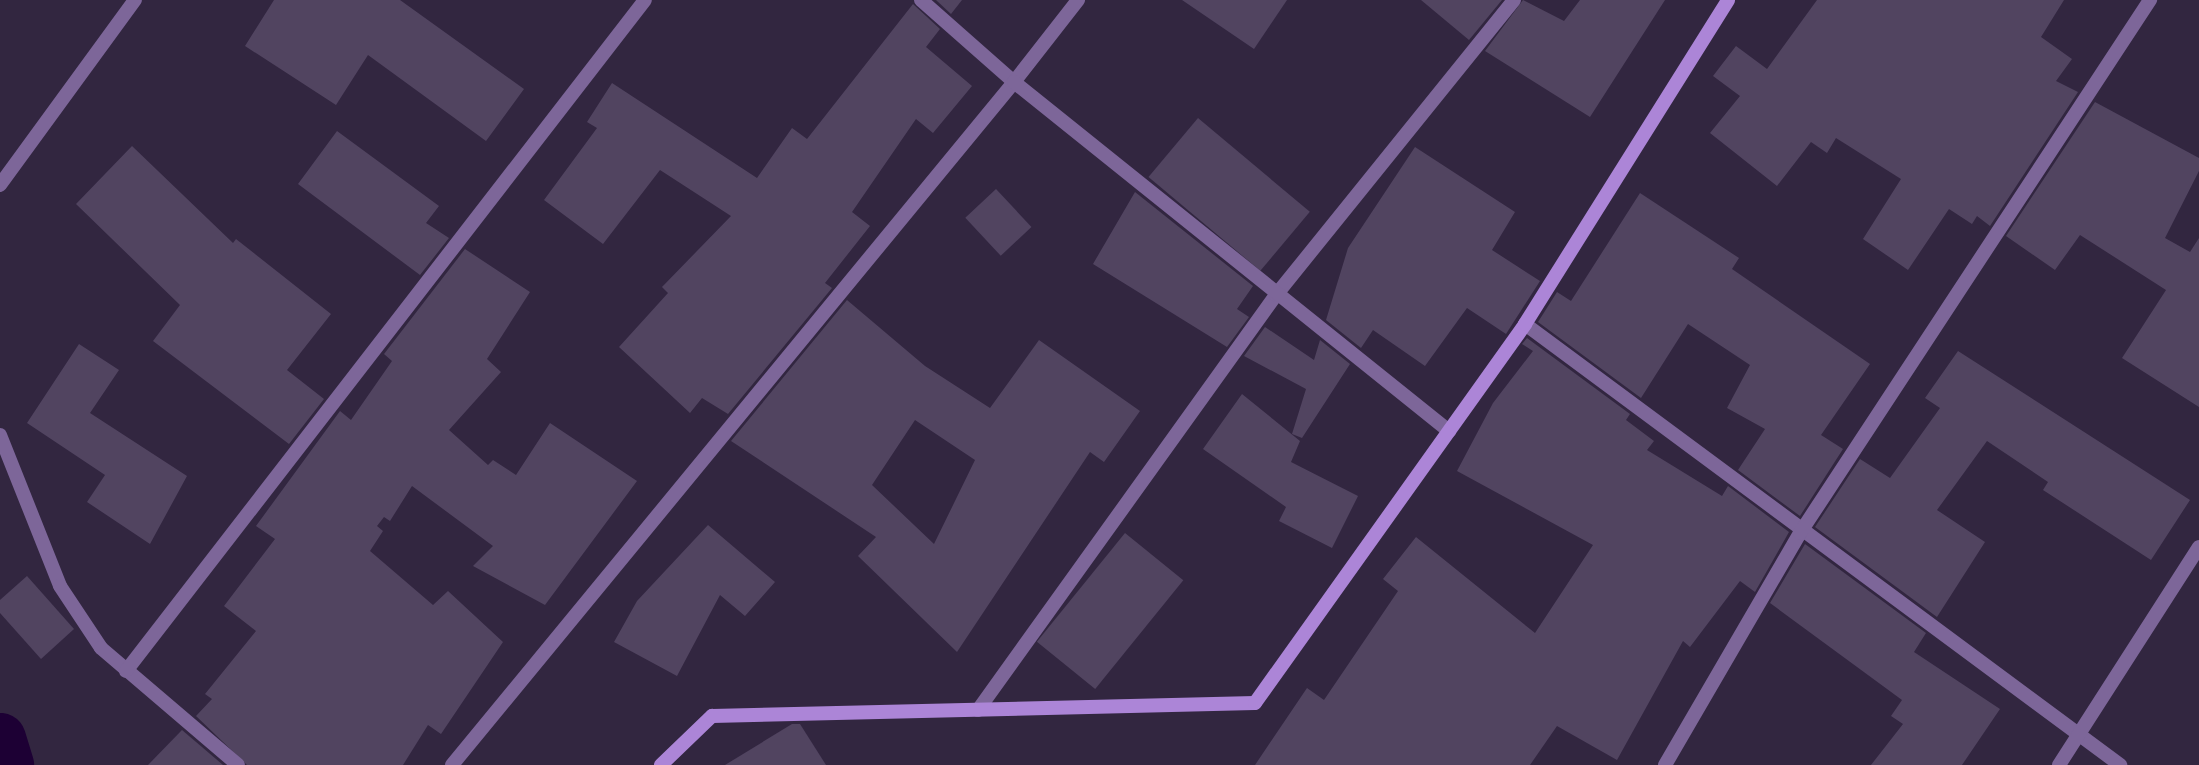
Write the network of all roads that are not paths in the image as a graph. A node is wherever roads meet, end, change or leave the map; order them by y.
1 (135, 0) edge
2 (645, 0) edge
3 (921, 0) edge
4 (1078, 0) edge
5 (1514, 0) edge
6 (1728, 0) edge
7 (2150, 0) edge
8 (1014, 82) junction
9 (0, 185) edge
10 (1276, 295) junction
11 (1525, 324) junction
12 (1449, 431) junction
13 (0, 435) edge
14 (1800, 533) junction
15 (2199, 547) edge
16 (126, 671) junction
17 (978, 710) junction
18 (2078, 738) junction
19 (237, 765) edge
20 (452, 765) edge
21 (661, 765) edge
22 (1665, 765) edge
23 (2059, 765) edge
24 (2120, 765) edge

1 - 9 street
2 - 16 street
3 - 8 street
4 - 8 street
5 - 10 street
6 - 11 street
7 - 14 street
8 - 10 street
8 - 20 street
10 - 12 street
10 - 17 street
11 - 12 street
11 - 14 street
12 - 17 street
13 - 16 street
14 - 18 street
14 - 22 street
15 - 18 street
16 - 19 street
17 - 21 street
18 - 23 street
18 - 24 street

